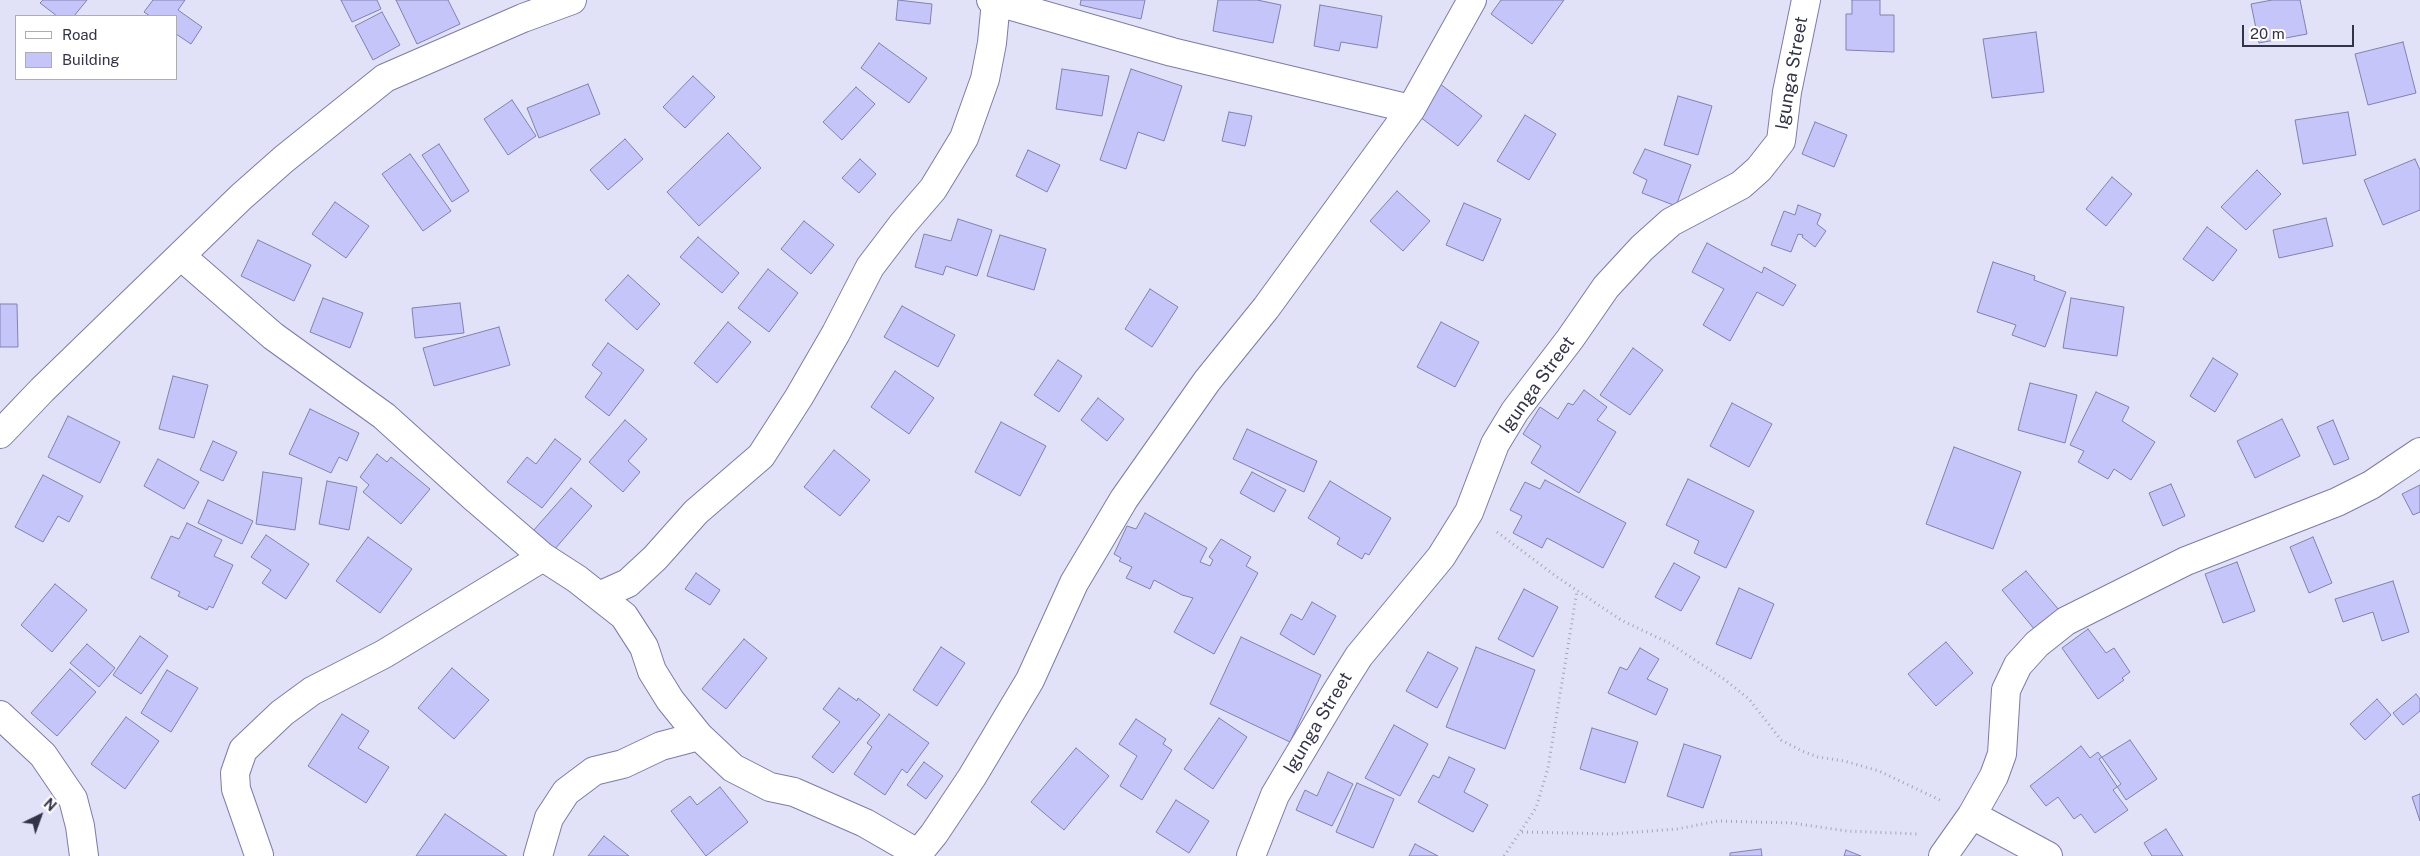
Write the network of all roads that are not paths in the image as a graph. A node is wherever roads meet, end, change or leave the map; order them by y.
1 (572, 0) edge
2 (1472, 0) edge
3 (1806, 0) edge
4 (993, 1) edge
5 (1411, 109) junction
6 (181, 256) junction
7 (0, 434) edge
8 (2420, 452) edge
9 (544, 557) junction
10 (599, 596) junction
11 (0, 715) edge
12 (699, 736) junction
13 (1958, 836) edge
14 (260, 855) edge
15 (916, 855) edge
16 (84, 856) edge
17 (538, 856) edge
18 (1251, 856) edge
19 (2048, 856) edge

1 - 6 street
2 - 5 street
3 - 18 street, Igunga Street
4 - 5 street
4 - 10 street
5 - 15 street
6 - 7 street
6 - 9 street
8 - 13 street
9 - 10 street
9 - 14 street
10 - 12 street
11 - 16 street
12 - 15 street
12 - 17 street
13 - 19 street

